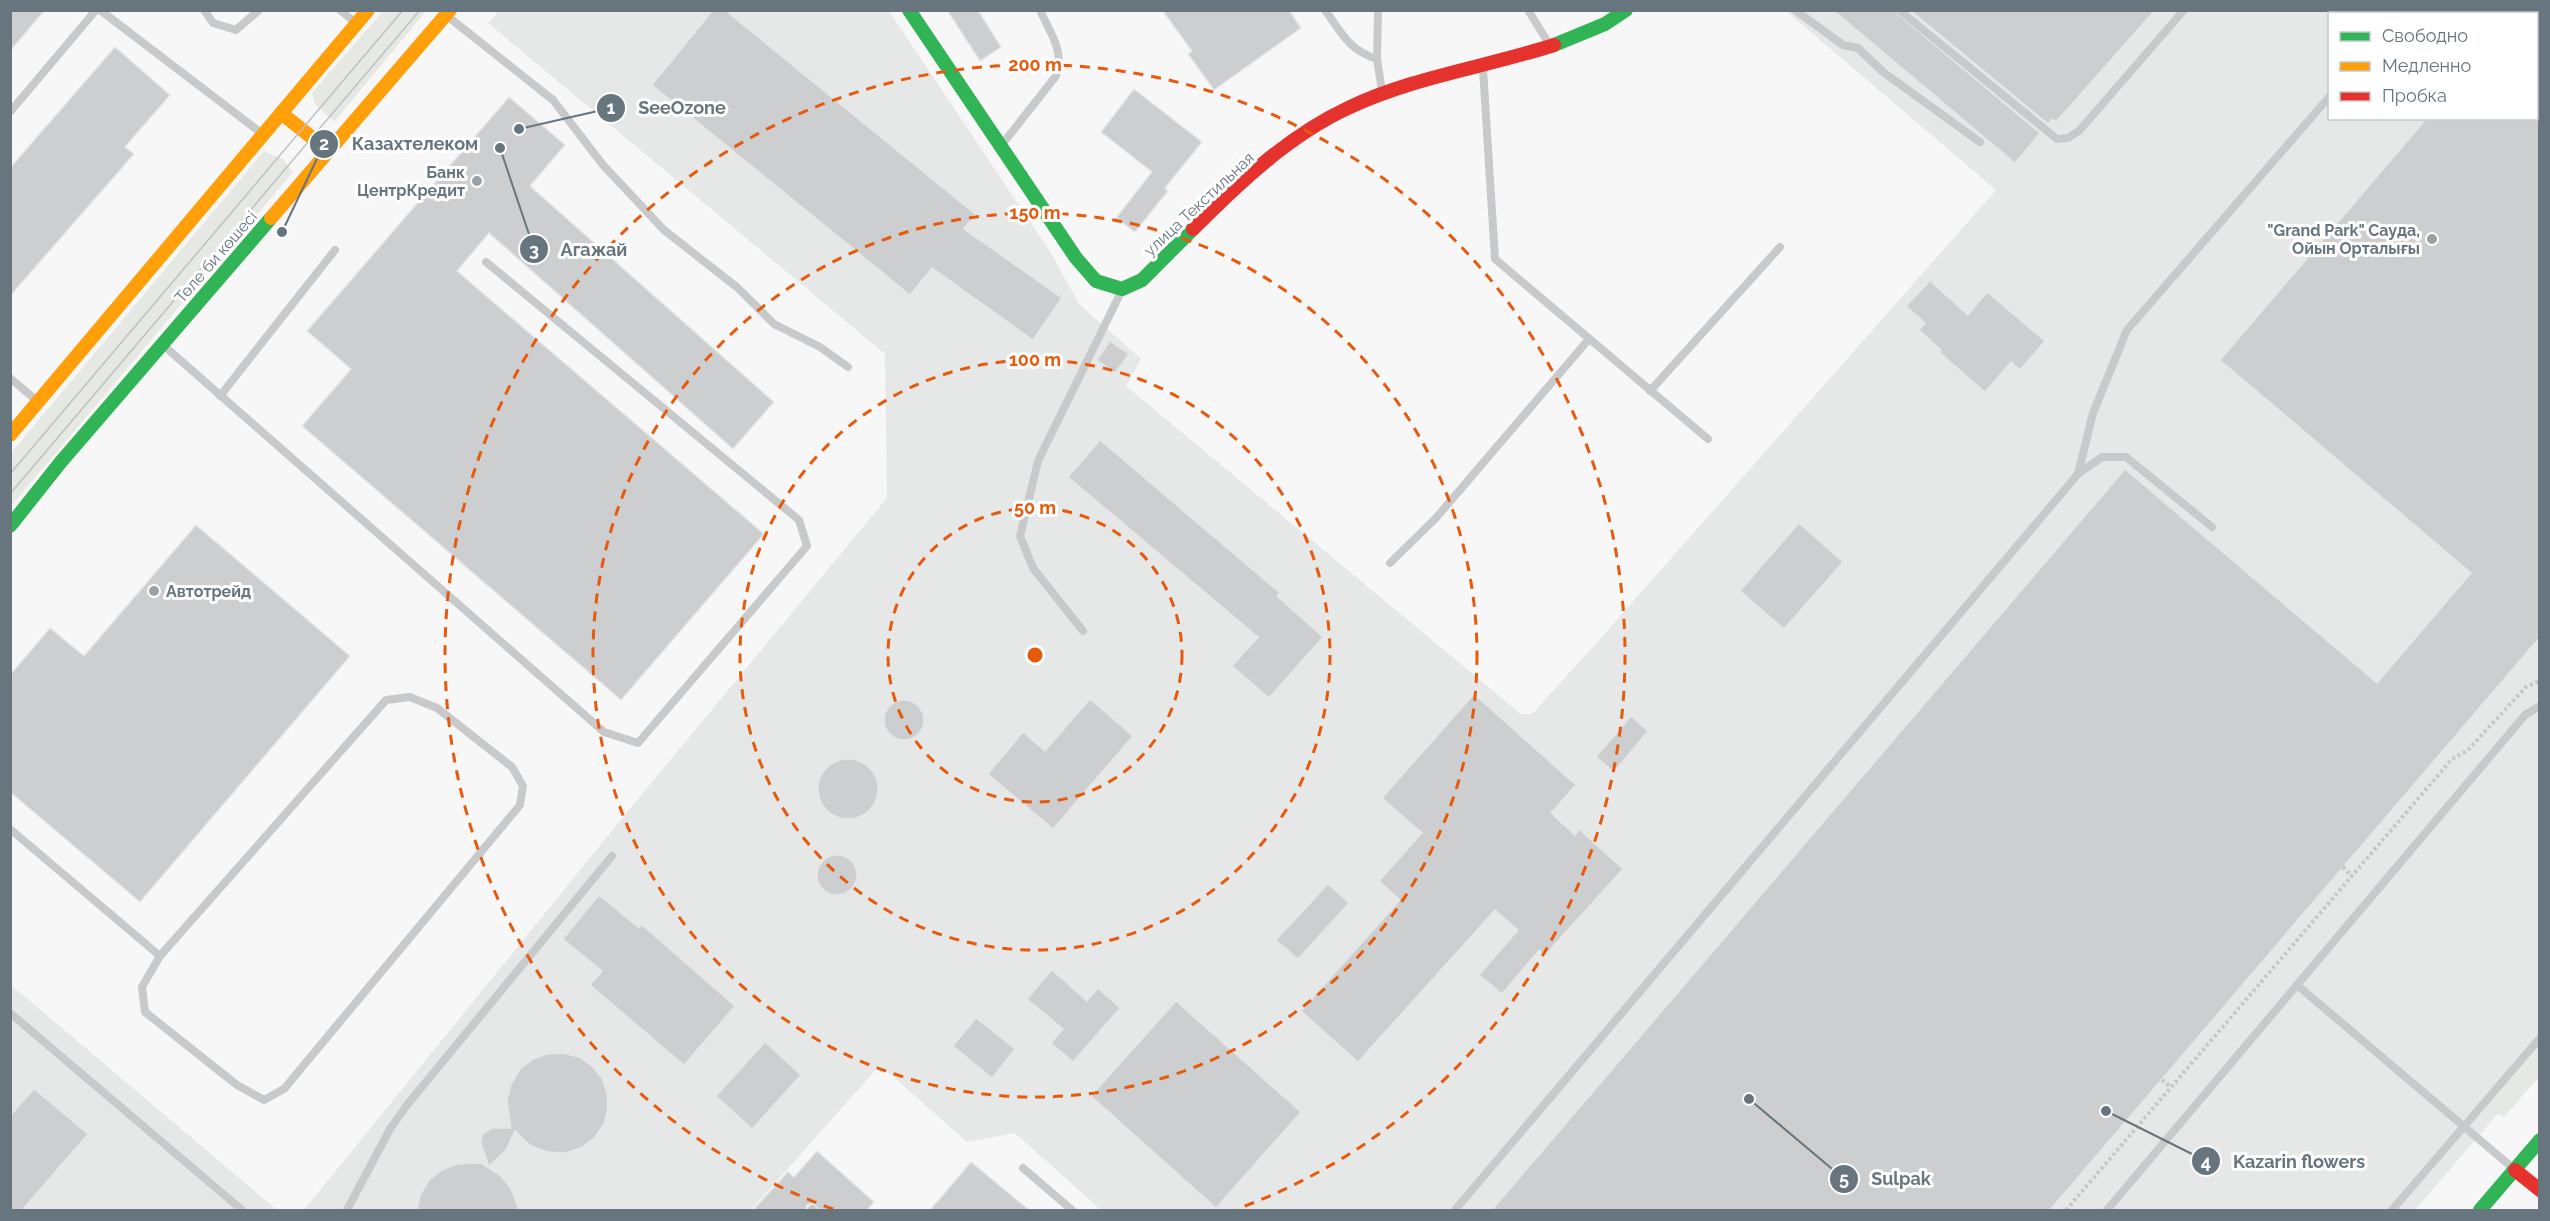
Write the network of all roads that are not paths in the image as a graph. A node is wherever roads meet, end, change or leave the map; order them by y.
1 (96, 10) edge
2 (100, 10) edge
3 (204, 10) edge
4 (259, 10) edge
5 (340, 10) edge
6 (368, 10) edge
7 (909, 10) edge
8 (1040, 10) edge
9 (1325, 10) edge
10 (1378, 10) edge
11 (1528, 10) edge
12 (1626, 10) edge
13 (1795, 10) edge
14 (1899, 10) edge
15 (2184, 10) edge
16 (448, 13) edge
17 (357, 23) junction
18 (1551, 47) junction
19 (1377, 58) junction
20 (1482, 66) junction
21 (1383, 94) junction
22 (2328, 98) edge
23 (10, 112) edge
24 (281, 113) junction
25 (263, 135) junction
26 (1980, 142) dead end
27 (1002, 145) junction
28 (329, 151) junction
29 (1780, 247) dead end
30 (335, 250) dead end
31 (486, 262) dead end
32 (1122, 289) junction
33 (1589, 339) junction
34 (162, 345) junction
35 (848, 367) dead end
36 (10, 378) edge
37 (1650, 391) junction
38 (220, 396) junction
39 (38, 402) junction
40 (10, 435) edge
41 (1708, 439) dead end
42 (2078, 474) junction
43 (10, 526) edge
44 (2212, 527) dead end
45 (1390, 563) dead end
46 (1083, 632) dead end
47 (2540, 706) edge
48 (10, 829) edge
49 (612, 856) dead end
50 (160, 956) junction
51 (2297, 986) junction
52 (10, 1013) edge
53 (2540, 1038) edge
54 (2540, 1140) edge
55 (1023, 1168) dead end
56 (2515, 1170) junction
57 (2540, 1190) edge
58 (242, 1210) edge
59 (347, 1210) edge
60 (1072, 1210) edge
61 (1455, 1210) edge
62 (2107, 1210) edge
63 (2392, 1210) edge
64 (2480, 1210) edge

1 - 23 lane
2 - 25 lane
3 - 4 lane
5 - 17 lane
6 - 17 main road
7 - 27 main road
8 - 27 lane
9 - 19 lane
10 - 19 lane
11 - 18 lane
12 - 18 main road, улица Текстильная
13 - 26 lane
14 - 15 lane
16 - 28 main road, Төле би көшесі
16 - 35 lane
17 - 24 main road
18 - 20 main road, улица Текстильная
19 - 21 lane
20 - 21 main road, улица Текстильная
20 - 33 lane
21 - 32 main road, улица Текстильная
22 - 42 lane
24 - 25 main road
24 - 28 main road
25 - 39 main road
27 - 32 main road
28 - 34 main road, Төле би көшесі
29 - 37 lane
30 - 38 lane
31 - 38 lane
32 - 46 lane
33 - 37 lane
33 - 45 lane
34 - 38 lane
34 - 43 main road, Төле би көшесі
36 - 39 lane
37 - 41 lane
39 - 40 main road
42 - 44 lane
42 - 61 lane
47 - 51 lane
48 - 50 lane
49 - 59 lane
50 - 50 lane
51 - 56 lane
51 - 62 lane
52 - 58 lane
53 - 63 lane
54 - 56 main road
55 - 60 lane
56 - 57 main road
56 - 64 main road

